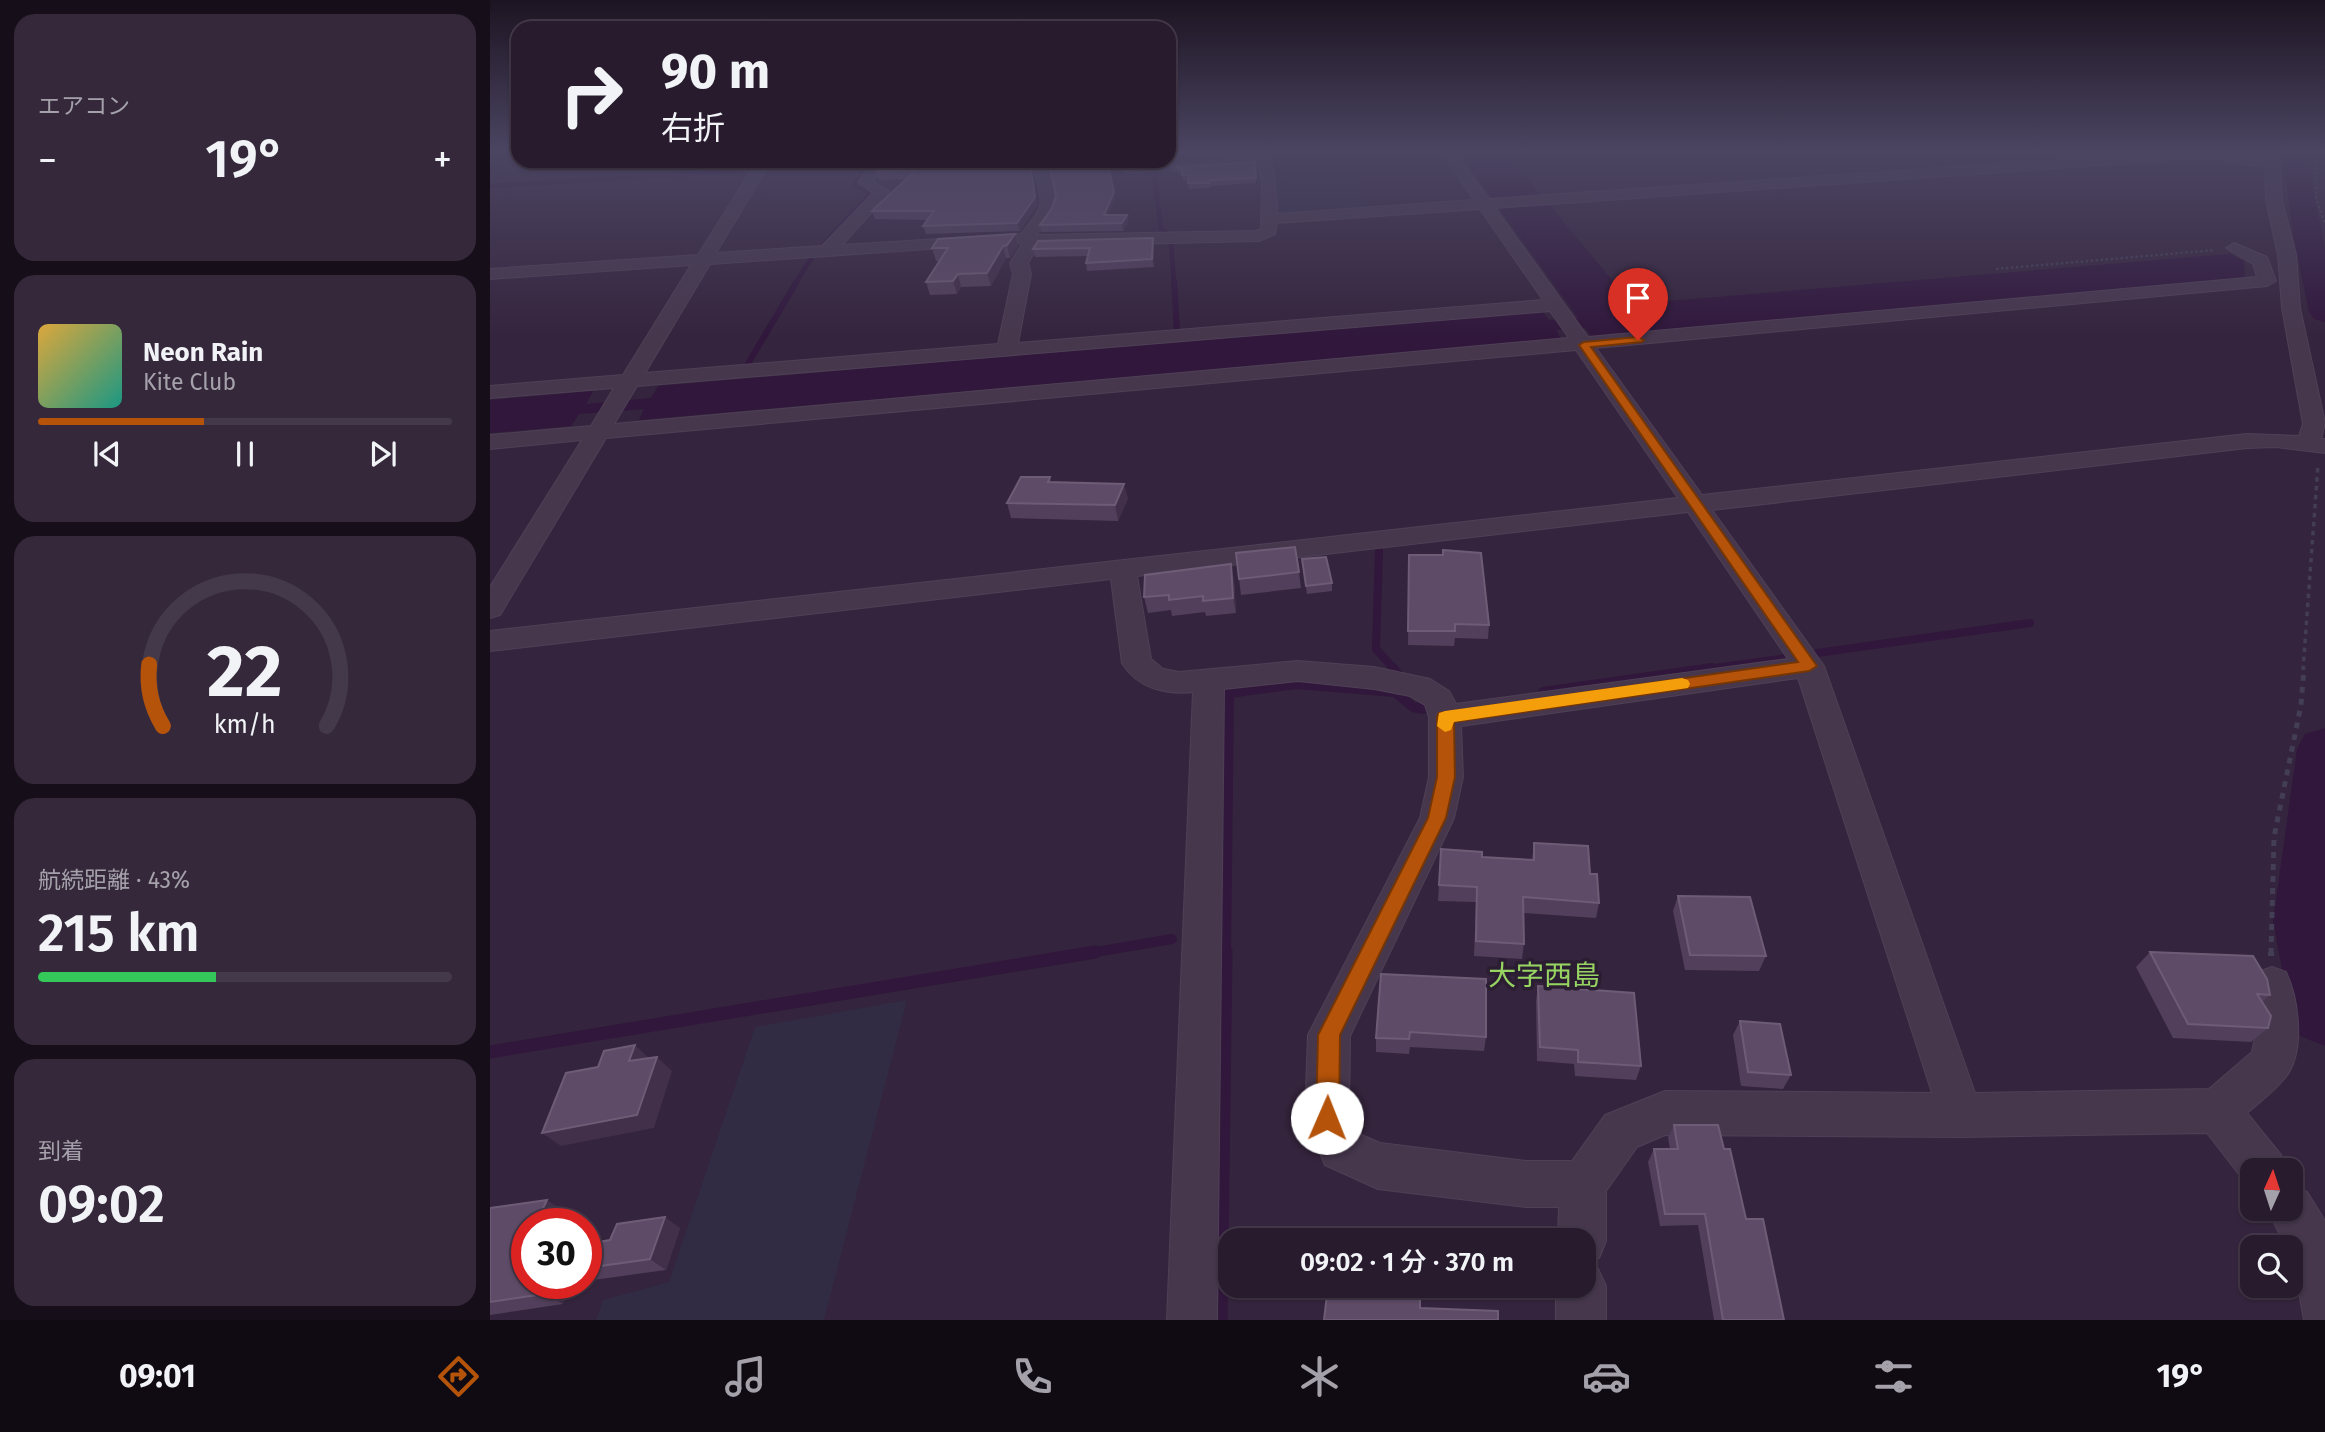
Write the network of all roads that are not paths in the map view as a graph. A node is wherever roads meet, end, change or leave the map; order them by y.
1 (731, 214) edge
2 (862, 214) edge
3 (1045, 214) edge
4 (1269, 214) edge
5 (1346, 214) edge
6 (1491, 214) edge
7 (2277, 214) edge
8 (1269, 219) junction
9 (1030, 239) junction
10 (828, 250) junction
11 (2287, 255) junction
12 (702, 259) junction
13 (490, 274) edge
14 (1569, 324) junction
15 (1007, 350) junction
16 (490, 392) edge
17 (612, 406) junction
18 (490, 442) edge
19 (2318, 445) edge
20 (1693, 504) junction
21 (1123, 570) junction
22 (490, 609) edge
23 (490, 641) edge
24 (1809, 666) junction
25 (1209, 680) junction
26 (1445, 717) junction
27 (2272, 985) road end
28 (2217, 1111) junction
29 (1961, 1115) junction
30 (2255, 1158) edge
31 (1583, 1184) junction
32 (2298, 1222) edge
33 (1582, 1228) edge
34 (1581, 1298) edge
35 (2325, 1311) edge
36 (1192, 1320) edge
37 (1581, 1320) edge

1 - 12 street
2 - 10 street
3 - 9 street
4 - 8 street
5 - 8 street
6 - 14 street
7 - 11 street
8 - 9 street
9 - 10 street
9 - 15 street
10 - 12 street
11 - 14 street
11 - 19 street
12 - 13 street
12 - 17 street
14 - 15 street
14 - 17 street
14 - 20 street
15 - 17 street
16 - 17 street
17 - 18 street
17 - 22 street
19 - 20 street
20 - 21 street
20 - 24 street
21 - 23 street
21 - 25 street
24 - 26 street
24 - 29 street
25 - 26 street
25 - 36 street
26 - 31 street
27 - 28 street
28 - 29 street
28 - 30 street
29 - 31 street
31 - 33 street
32 - 35 street
34 - 37 street

